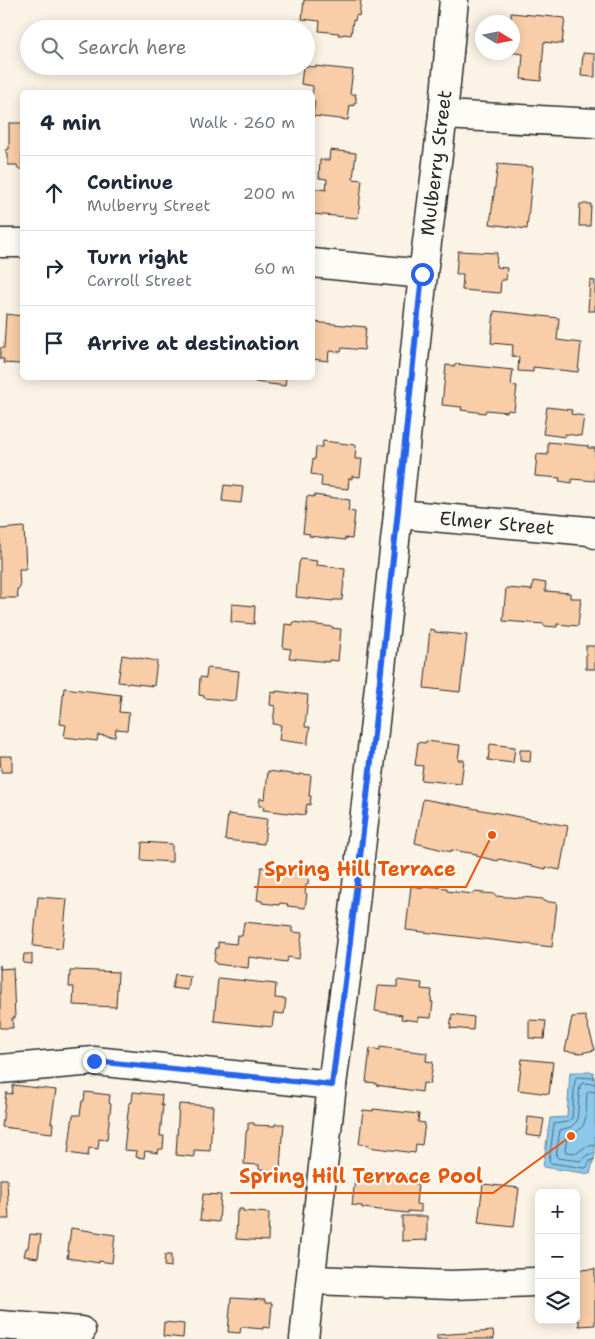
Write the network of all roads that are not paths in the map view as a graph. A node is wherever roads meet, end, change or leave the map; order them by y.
1 (454, 0) edge
2 (443, 116) junction
3 (595, 123) edge
4 (0, 243) edge
5 (20, 243) edge
6 (315, 263) edge
7 (422, 274) junction
8 (398, 514) junction
9 (595, 534) edge
10 (0, 1069) edge
11 (332, 1085) junction
12 (311, 1280) junction
13 (534, 1282) dead end
14 (0, 1325) edge
15 (81, 1331) dead end
16 (304, 1339) edge

1 - 2 street, Mulberry Street
2 - 3 street
2 - 7 street, Mulberry Street
4 - 5 street
6 - 7 street
7 - 8 street, Mulberry Street
8 - 9 street, Elmer Street
8 - 11 street, Mulberry Street
10 - 11 street
11 - 12 street, Mulberry Street
12 - 13 street
12 - 16 street, Mulberry Street
14 - 15 street

